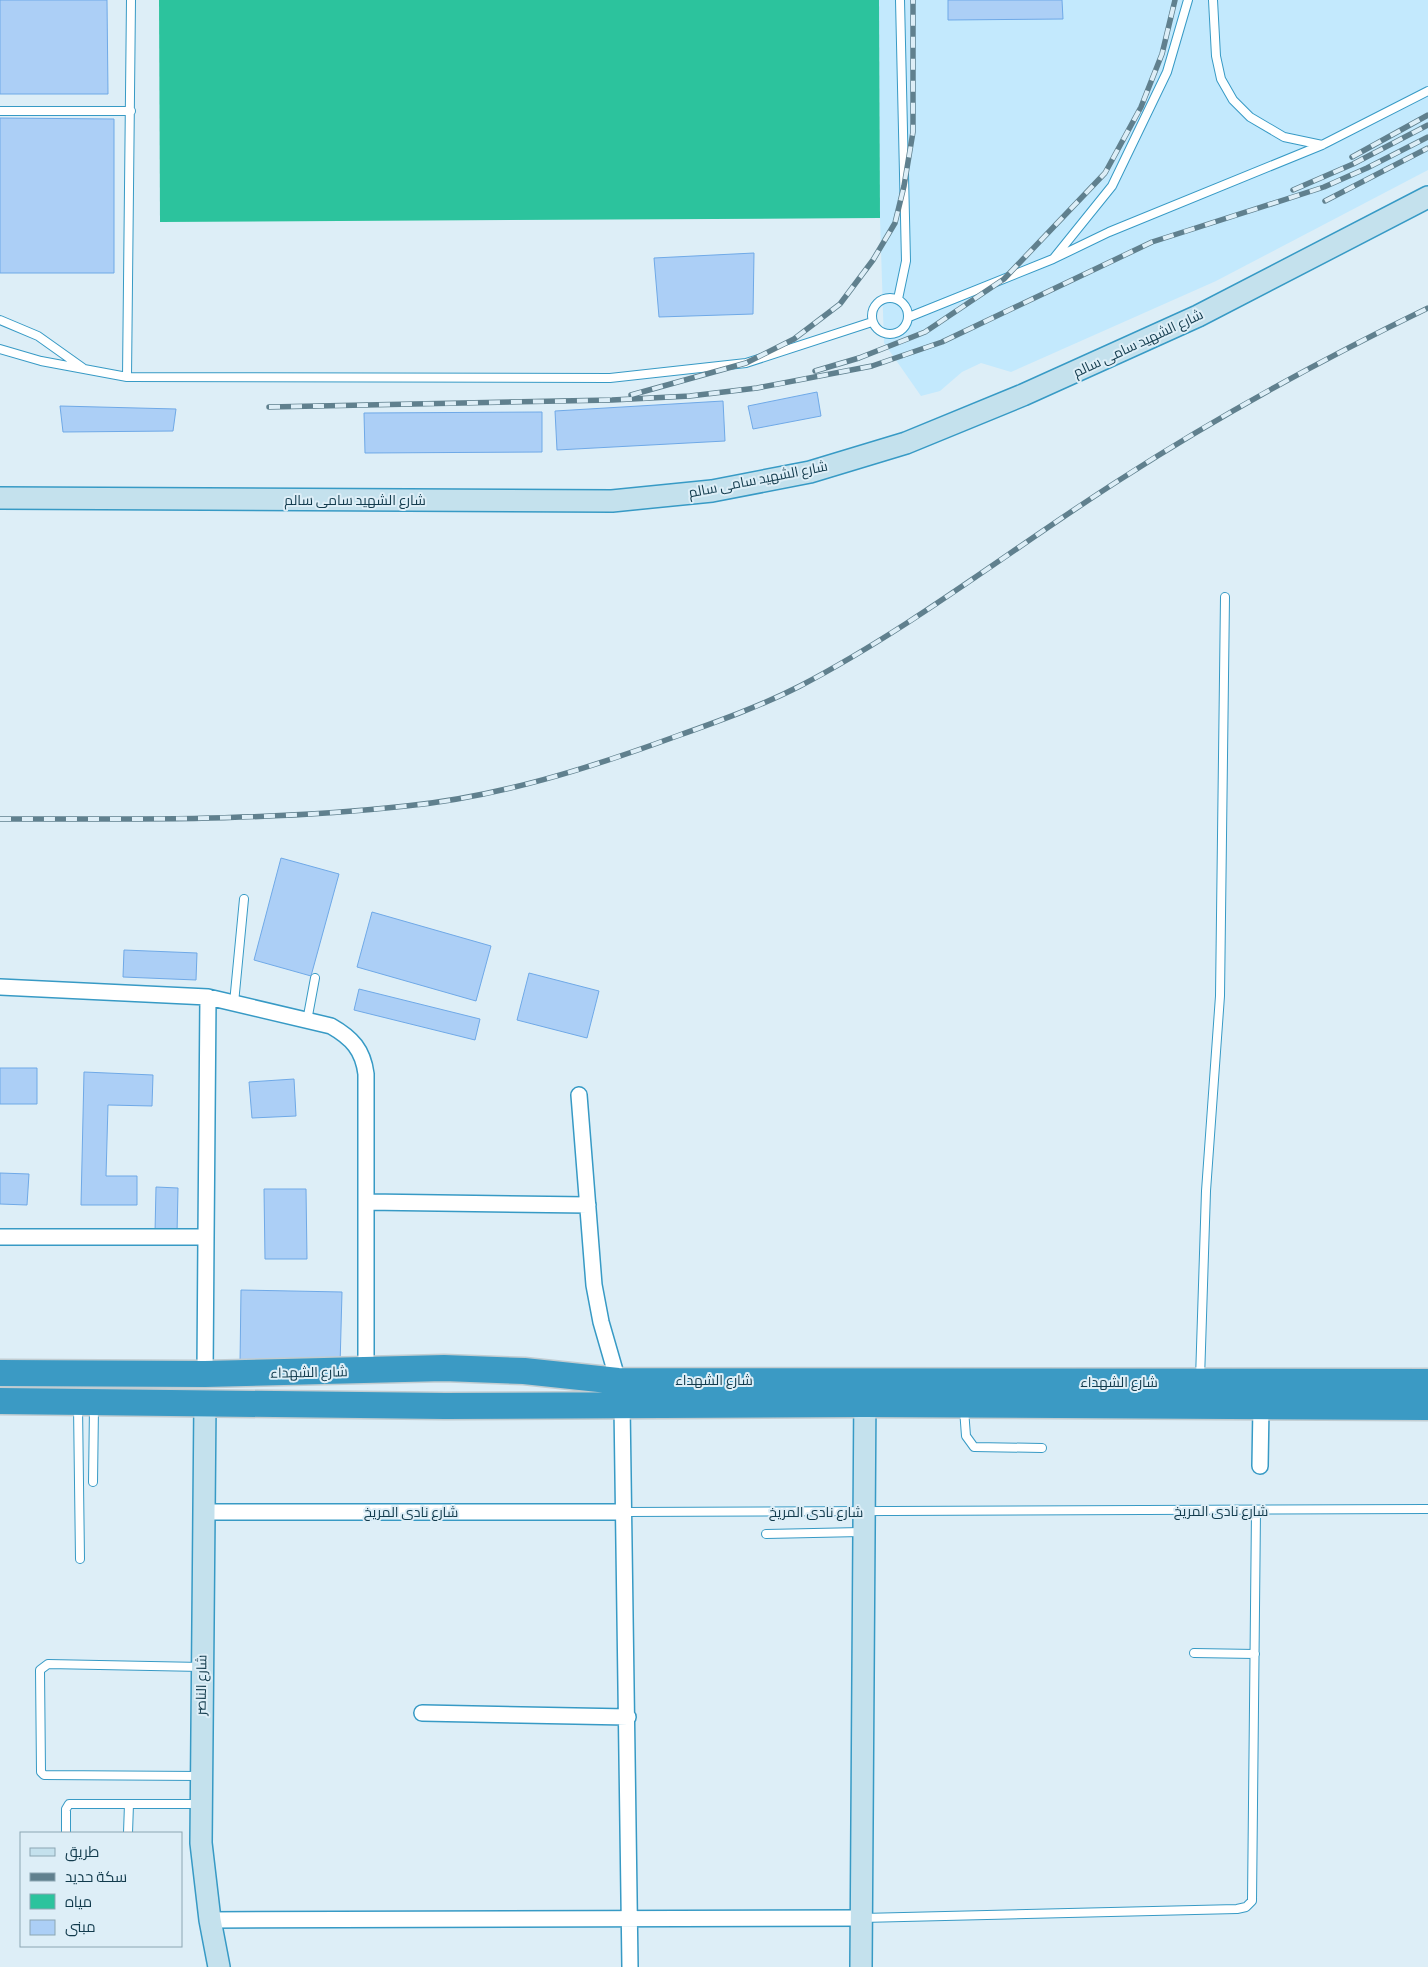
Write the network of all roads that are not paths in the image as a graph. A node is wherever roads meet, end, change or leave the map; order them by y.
1 (131, 0) edge
2 (900, 0) edge
3 (1188, 0) edge
4 (1213, 0) edge
5 (1428, 91) edge
6 (0, 111) edge
7 (131, 111) junction
8 (1322, 145) junction
9 (1428, 197) edge
10 (1052, 259) junction
11 (898, 299) junction
12 (909, 317) junction
13 (0, 320) edge
14 (872, 322) junction
15 (0, 349) edge
16 (86, 370) junction
17 (127, 377) junction
18 (0, 498) edge
19 (1225, 596) dead end
20 (244, 899) dead end
21 (315, 978) dead end
22 (0, 988) edge
23 (208, 997) junction
24 (234, 1003) junction
25 (307, 1021) junction
26 (579, 1094) dead end
27 (367, 1202) junction
28 (588, 1205) junction
29 (0, 1237) edge
30 (206, 1237) junction
31 (444, 1368) junction
32 (366, 1370) junction
33 (524, 1371) junction
34 (0, 1373) edge
35 (53, 1374) junction
36 (205, 1374) junction
37 (1200, 1382) junction
38 (1428, 1382) edge
39 (865, 1392) junction
40 (620, 1393) junction
41 (0, 1401) edge
42 (76, 1401) junction
43 (205, 1402) junction
44 (964, 1404) junction
45 (445, 1406) junction
46 (520, 1406) junction
47 (1261, 1406) junction
48 (1428, 1406) edge
49 (1042, 1448) dead end
50 (1260, 1466) dead end
51 (93, 1482) dead end
52 (1428, 1509) edge
53 (1256, 1511) junction
54 (204, 1512) junction
55 (624, 1512) junction
56 (864, 1522) junction
57 (766, 1534) dead end
58 (80, 1559) dead end
59 (1194, 1653) dead end
60 (1255, 1654) junction
61 (202, 1667) junction
62 (422, 1714) dead end
63 (628, 1717) junction
64 (200, 1776) junction
65 (129, 1804) junction
66 (200, 1804) junction
67 (66, 1832) edge
68 (128, 1832) edge
69 (630, 1918) junction
70 (862, 1918) junction
71 (210, 1920) junction
72 (219, 1967) edge
73 (630, 1967) edge
74 (862, 1967) edge

1 - 7 lane
2 - 11 lane
3 - 10 lane
4 - 8 lane
5 - 8 lane
6 - 7 lane
7 - 17 lane
8 - 10 lane
9 - 18 main road, شارع الشهيد سامى سالم
10 - 12 lane
11 - 12 lane
11 - 14 lane
12 - 14 lane
13 - 16 lane
14 - 17 lane
15 - 16 lane
16 - 17 lane
19 - 37 lane
20 - 24 lane
21 - 25 lane
22 - 23 street
23 - 24 street
23 - 30 street
24 - 25 street
25 - 27 street
26 - 28 street
27 - 28 street
27 - 32 street
28 - 40 street
29 - 30 street
30 - 36 street
31 - 32 highway, شارع الشهداء
31 - 33 highway, شارع الشهداء
31 - 45 highway
32 - 36 highway, شارع الشهداء
33 - 40 highway, شارع الشهداء
33 - 46 highway
34 - 35 highway, شارع الشهداء
35 - 36 highway, شارع الشهداء
35 - 42 highway
37 - 38 highway, شارع الشهداء
37 - 39 highway, شارع الشهداء
39 - 40 highway, شارع الشهداء
39 - 44 highway, شارع الشهداء
39 - 56 main road
40 - 46 highway, شارع الشهداء
40 - 55 street
41 - 42 highway, شارع الشهداء
42 - 43 highway, شارع الشهداء
42 - 51 lane
42 - 58 lane
43 - 45 highway, شارع الشهداء
43 - 54 main road, شارع الناصر
44 - 47 highway, شارع الشهداء
44 - 49 lane
45 - 46 highway, شارع الشهداء
47 - 48 highway, شارع الشهداء
47 - 50 street
52 - 53 lane, شارع نادى المريخ
53 - 56 lane, شارع نادى المريخ
53 - 60 lane
54 - 55 street, شارع نادى المريخ
54 - 61 main road, شارع الناصر
55 - 56 lane, شارع نادى المريخ
55 - 63 street
56 - 57 lane
56 - 70 main road
59 - 60 lane
60 - 70 lane
61 - 64 main road, شارع الناصر
61 - 64 lane
62 - 63 street
63 - 69 street
64 - 66 main road, شارع الناصر
65 - 66 lane
65 - 67 lane
65 - 68 lane
66 - 71 main road, شارع الناصر
69 - 70 street
69 - 71 street
69 - 73 street
70 - 74 main road
71 - 72 main road, شارع الناصر

